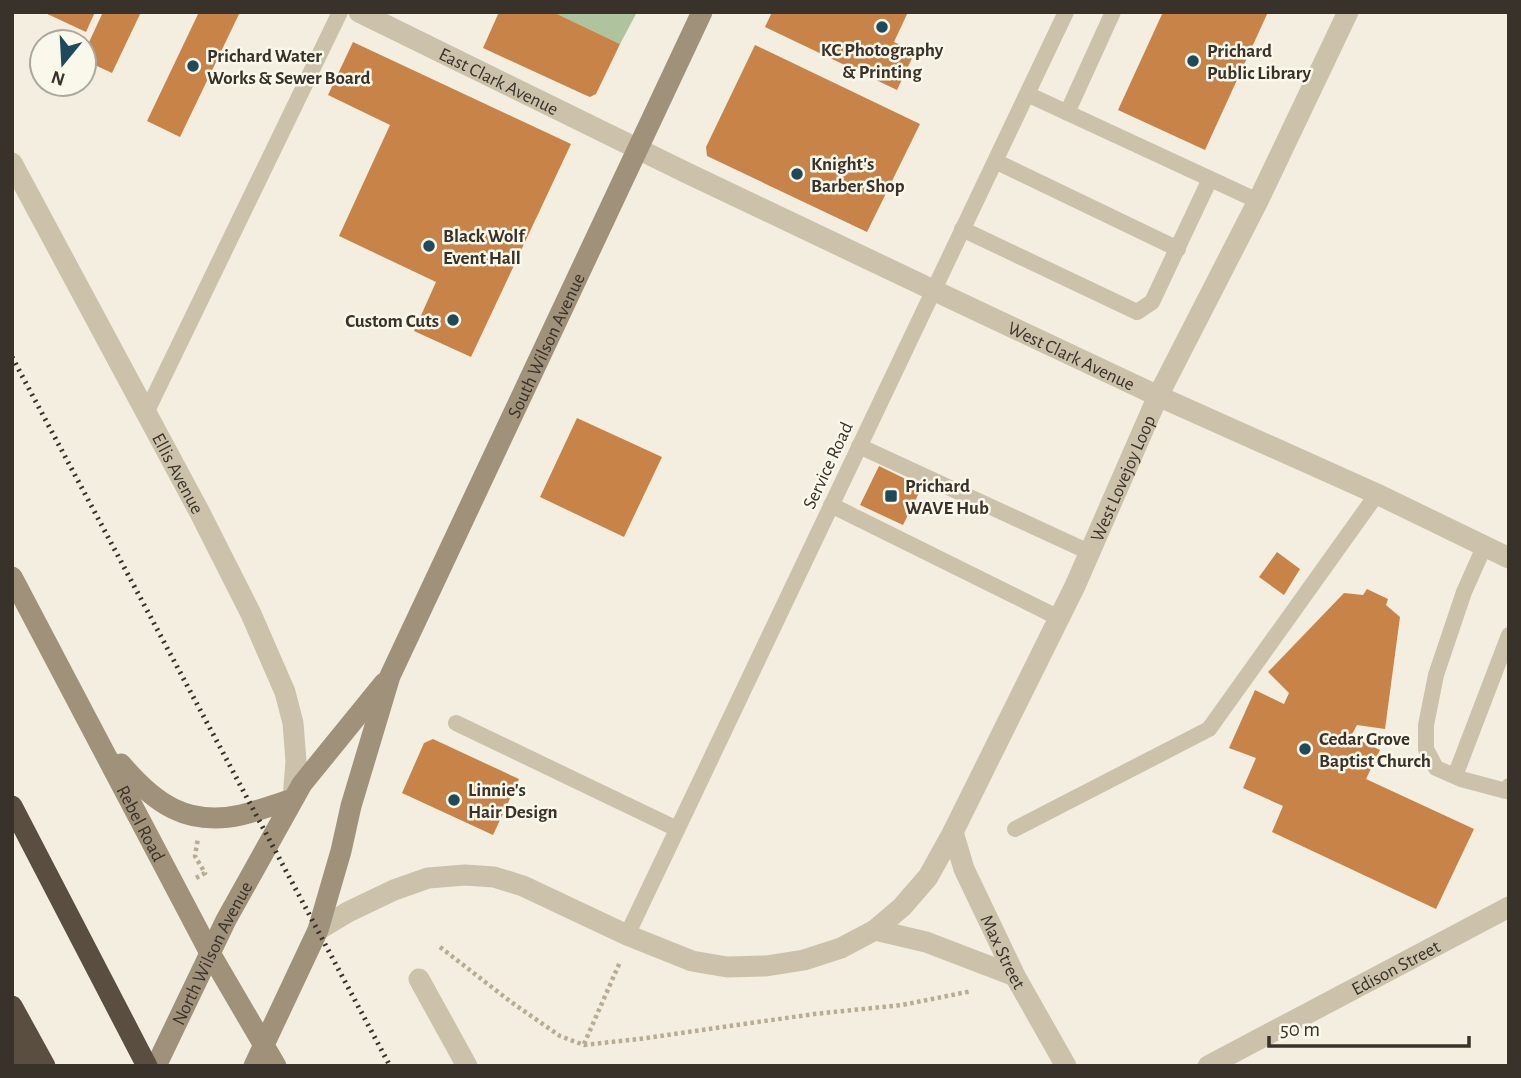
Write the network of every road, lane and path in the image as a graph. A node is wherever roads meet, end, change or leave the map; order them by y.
1 (340, 12) edge
2 (359, 12) edge
3 (702, 12) edge
4 (1066, 12) edge
5 (1113, 12) edge
6 (1348, 12) edge
7 (1027, 94) junction
8 (1067, 113) junction
9 (638, 148) junction
10 (995, 161) junction
11 (12, 163) edge
12 (1210, 179) junction
13 (1258, 201) junction
14 (962, 229) junction
15 (1178, 249) junction
16 (933, 290) junction
17 (1158, 396) junction
18 (146, 414) junction
19 (859, 446) junction
20 (1377, 494) junction
21 (831, 505) junction
22 (1485, 547) junction
23 (1091, 553) junction
24 (1509, 558) edge
25 (12, 577) edge
26 (12, 607) edge
27 (1059, 618) junction
28 (40, 631) junction
29 (1509, 635) edge
30 (390, 676) junction
31 (456, 723) dead end
32 (94, 733) junction
33 (1455, 776) junction
34 (1508, 791) edge
35 (293, 799) junction
36 (12, 806) edge
37 (677, 829) junction
38 (1015, 829) dead end
39 (953, 832) junction
40 (198, 836) dead end
41 (270, 841) joint
42 (193, 880) dead end
43 (1509, 907) edge
44 (318, 930) junction
45 (875, 930) junction
46 (627, 935) junction
47 (440, 947) dead end
48 (210, 953) junction
49 (620, 962) dead end
50 (1015, 975) junction
51 (419, 979) dead end
52 (972, 990) dead end
53 (12, 1006) edge
54 (12, 1034) edge
55 (264, 1044) junction
56 (584, 1045) junction
57 (26, 1066) edge
58 (45, 1066) edge
59 (147, 1066) edge
60 (156, 1066) edge
61 (254, 1066) edge
62 (276, 1066) edge
63 (467, 1066) edge
64 (1066, 1066) edge
65 (1208, 1066) edge

1 - 18 lane
2 - 9 street, East Clark Avenue
3 - 9 main road, South Wilson Avenue
4 - 7 lane, Service Road
5 - 8 lane
6 - 13 street, West Lovejoy Loop
7 - 8 lane
7 - 10 lane, Service Road
8 - 12 lane
9 - 16 street, West Clark Avenue
9 - 30 main road, South Wilson Avenue
10 - 14 lane, Service Road
10 - 15 lane
11 - 18 street, Ellis Avenue
12 - 13 lane
12 - 15 lane
13 - 17 street, West Lovejoy Loop
14 - 15 lane
14 - 16 lane, Service Road
16 - 17 street, West Clark Avenue
16 - 19 lane, Service Road
17 - 20 street, West Clark Avenue
17 - 23 street, West Lovejoy Loop
18 - 35 street, Ellis Avenue
19 - 21 lane, Service Road
19 - 23 lane
20 - 22 street, West Clark Avenue
20 - 38 lane
21 - 27 lane
21 - 37 lane, Service Road
22 - 24 street, West Clark Avenue
22 - 33 lane
23 - 27 street, West Lovejoy Loop
25 - 28 main road, Rebel Road
26 - 28 main road
27 - 39 street, West Lovejoy Loop
28 - 32 main road, Rebel Road
29 - 33 lane
30 - 35 main road, South Wilson Avenue
30 - 44 main road, South Wilson Avenue
31 - 37 lane
32 - 35 main road
32 - 48 main road, Rebel Road
33 - 34 lane
35 - 41 main road, South Wilson Avenue
36 - 59 highway
37 - 46 lane, Service Road
39 - 45 street, West Lovejoy Loop
39 - 50 street, Max Street
40 - 42 path
41 - 48 main road, North Wilson Avenue
43 - 65 street, Edison Street
44 - 46 street, West Lovejoy Loop
44 - 55 main road
45 - 46 street, West Lovejoy Loop
45 - 50 street
47 - 56 path
48 - 55 main road, Rebel Road
48 - 60 main road, North Wilson Avenue
49 - 56 path
50 - 64 street, Max Street
51 - 63 street
52 - 56 path
53 - 58 highway
54 - 57 highway
55 - 61 main road
55 - 62 main road, Rebel Road

